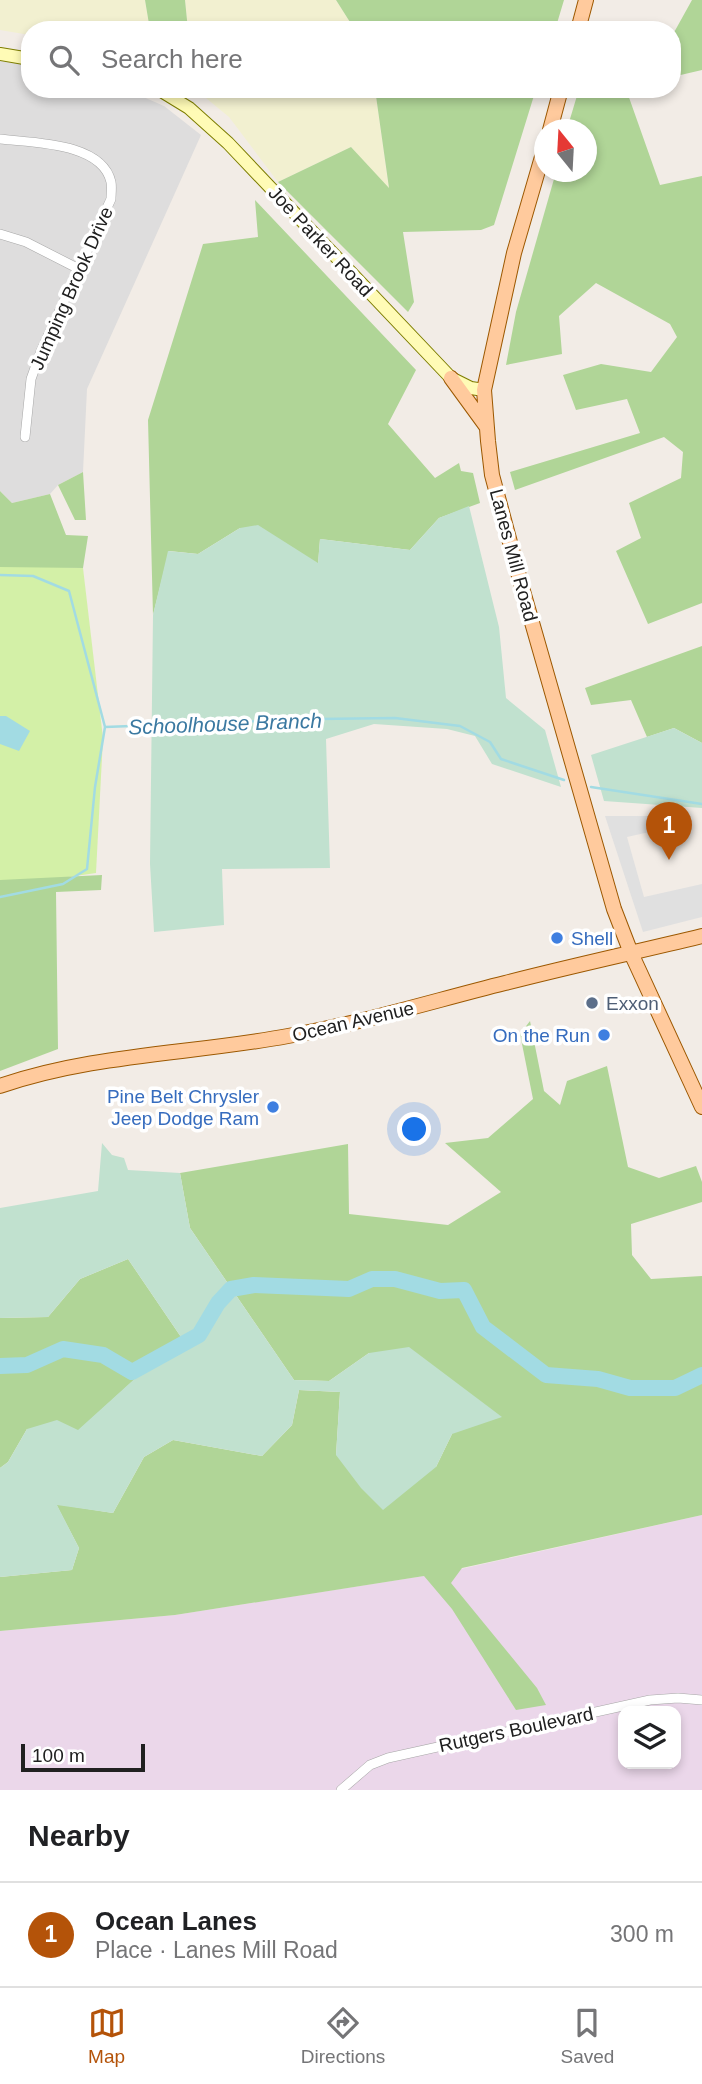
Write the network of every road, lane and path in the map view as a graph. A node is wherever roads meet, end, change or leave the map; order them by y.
1 (586, 0) edge
2 (580, 21) edge
3 (0, 54) edge
4 (21, 58) edge
5 (173, 98) edge
6 (559, 98) edge
7 (553, 119) edge
8 (0, 139) edge
9 (535, 182) edge
10 (0, 234) edge
11 (79, 269) junction
12 (451, 378) junction
13 (484, 390) junction
14 (486, 426) junction
15 (25, 437) dead end
16 (702, 936) edge
17 (631, 953) junction
18 (0, 1086) edge
19 (702, 1107) edge
20 (702, 1700) edge
21 (341, 1790) edge

1 - 2 main road
3 - 4 street
5 - 12 street, Joe Parker Road
6 - 7 main road
8 - 11 street, Jumping Brook Drive
9 - 13 main road, Lanes Mill Road
10 - 11 street
11 - 15 street, Jumping Brook Drive
12 - 13 street, Joe Parker Road
12 - 14 main road
13 - 14 main road, Lanes Mill Road
14 - 17 main road, Lanes Mill Road
16 - 17 main road, Ocean Avenue
17 - 18 main road, Ocean Avenue
17 - 19 main road, Lanes Mill Road
20 - 21 street, Rutgers Boulevard

